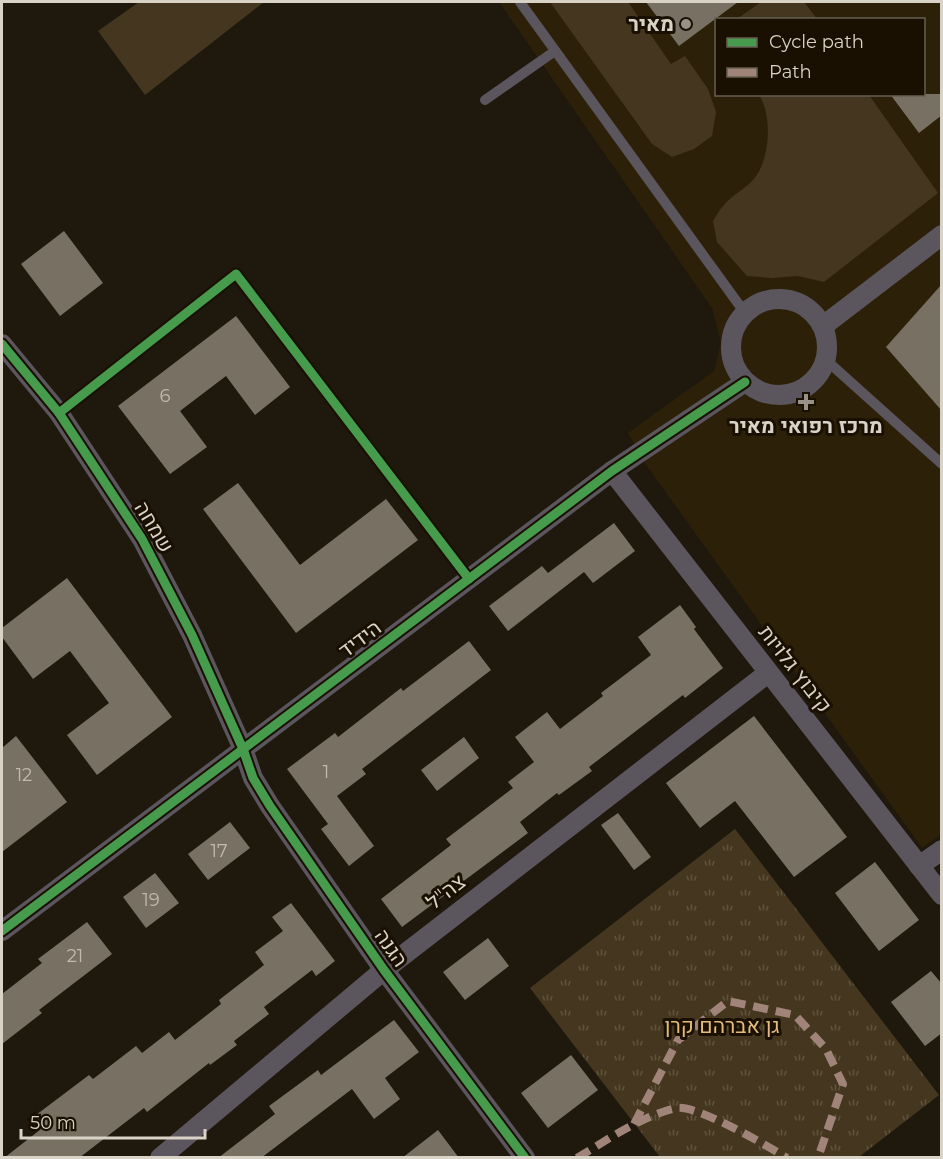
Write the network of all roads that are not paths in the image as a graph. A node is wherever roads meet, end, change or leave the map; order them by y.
1 (520, 2) edge
2 (555, 51) junction
3 (485, 100) dead end
4 (942, 234) edge
5 (745, 313) junction
6 (823, 326) junction
7 (2, 344) edge
8 (826, 360) junction
9 (745, 382) junction
10 (942, 464) edge
11 (612, 471) junction
12 (768, 673) junction
13 (243, 749) junction
14 (942, 849) edge
15 (919, 866) junction
16 (942, 895) edge
17 (2, 931) edge
18 (384, 970) junction
19 (160, 1158) edge
20 (525, 1158) edge

1 - 2 lane
2 - 3 lane
2 - 5 lane
4 - 6 street
5 - 6 street
5 - 9 street
6 - 8 street
7 - 13 street, שמחה
8 - 9 street
8 - 10 lane
9 - 11 street, הידיד
11 - 12 street, קיבוץ גלויות
11 - 13 street, הידיד
12 - 15 street, קיבוץ גלויות
12 - 18 street, צה"ל
13 - 17 street, הידיד
13 - 18 street, הגנה
14 - 15 street
15 - 16 street, קיבוץ גלויות
18 - 19 street, צה"ל
18 - 20 street, הגנה

